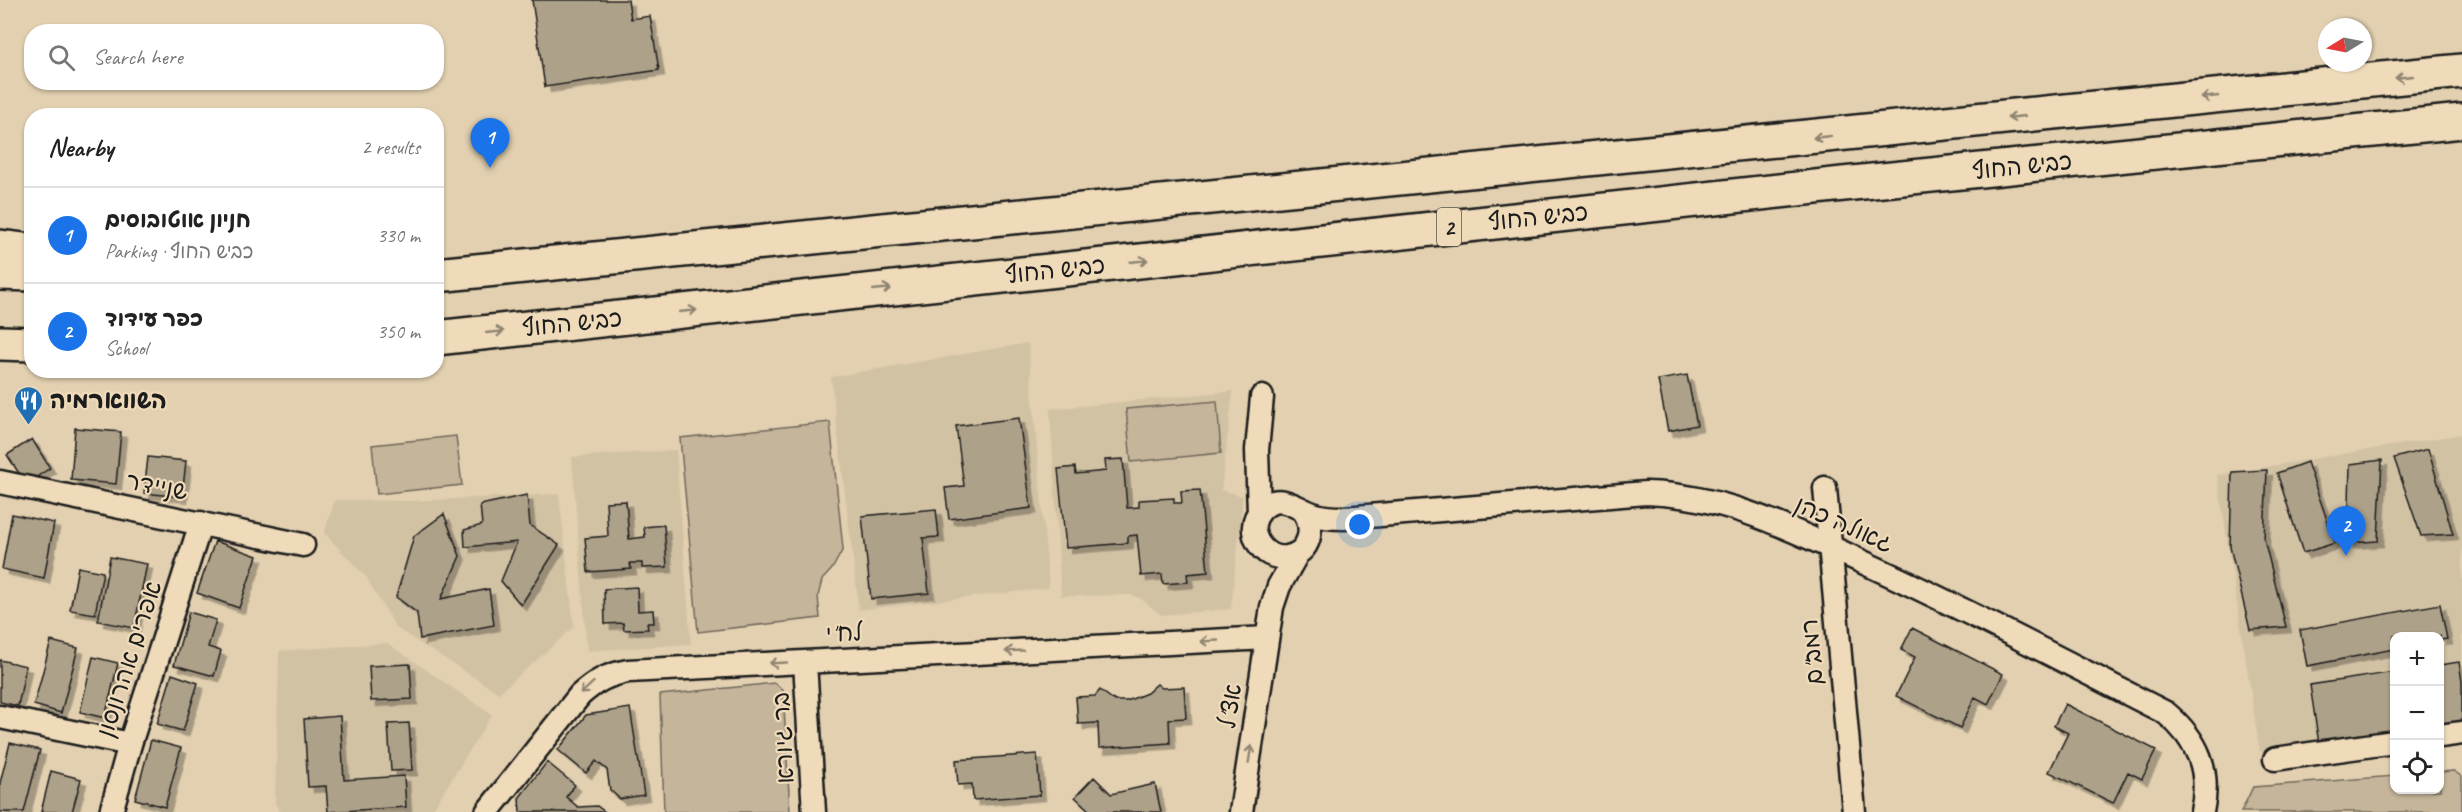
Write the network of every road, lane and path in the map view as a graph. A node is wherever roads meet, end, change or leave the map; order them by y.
1 (2462, 71) edge
2 (2462, 121) edge
3 (0, 247) edge
4 (24, 249) edge
5 (0, 273) edge
6 (24, 274) edge
7 (444, 274) edge
8 (444, 337) edge
9 (0, 343) edge
10 (24, 344) edge
11 (1262, 397) dead end
12 (1258, 469) junction
13 (0, 482) edge
14 (1825, 488) dead end
15 (1295, 505) junction
16 (1259, 513) junction
17 (1360, 517) junction
18 (201, 523) junction
19 (1258, 544) junction
20 (303, 545) dead end
21 (1830, 547) junction
22 (1302, 549) junction
23 (1272, 607) junction
24 (1267, 638) junction
25 (806, 662) junction
26 (0, 717) edge
27 (2462, 733) edge
28 (2444, 735) edge
29 (2390, 743) edge
30 (130, 744) junction
31 (2275, 759) dead end
32 (111, 812) edge
33 (487, 812) edge
34 (814, 812) edge
35 (1241, 812) edge
36 (1854, 812) edge
37 (2202, 812) edge

1 -> 7 highway, כביש החוף / 2
8 -> 2 highway, כביש החוף / 2
3 - 4 highway
5 - 6 highway
9 - 10 highway
11 - 12 street
12 - 15 street
12 - 16 street
13 - 18 street, שניידר
14 - 21 street, רמב"ם
15 - 16 street
15 - 17 street, גאולה כהן
15 - 22 street
16 - 19 street
17 - 21 street, גאולה כהן
17 - 22 street, גאולה כהן
18 - 20 street, שניידר
18 - 30 street, אפרים אהרונסון
19 - 22 street
19 - 23 street, אצ"ל
21 - 36 street, רמב"ם
21 - 37 street, גאולה כהן
22 - 23 street, אצ"ל
23 - 24 street, אצ"ל
24 -> 25 street, לח"י
35 -> 24 street, אצ"ל
25 -> 33 street, לח"י
25 - 34 street, בר גיורא
26 - 30 street
27 - 28 street
29 - 31 street
30 - 32 street, אפרים אהרונסון

